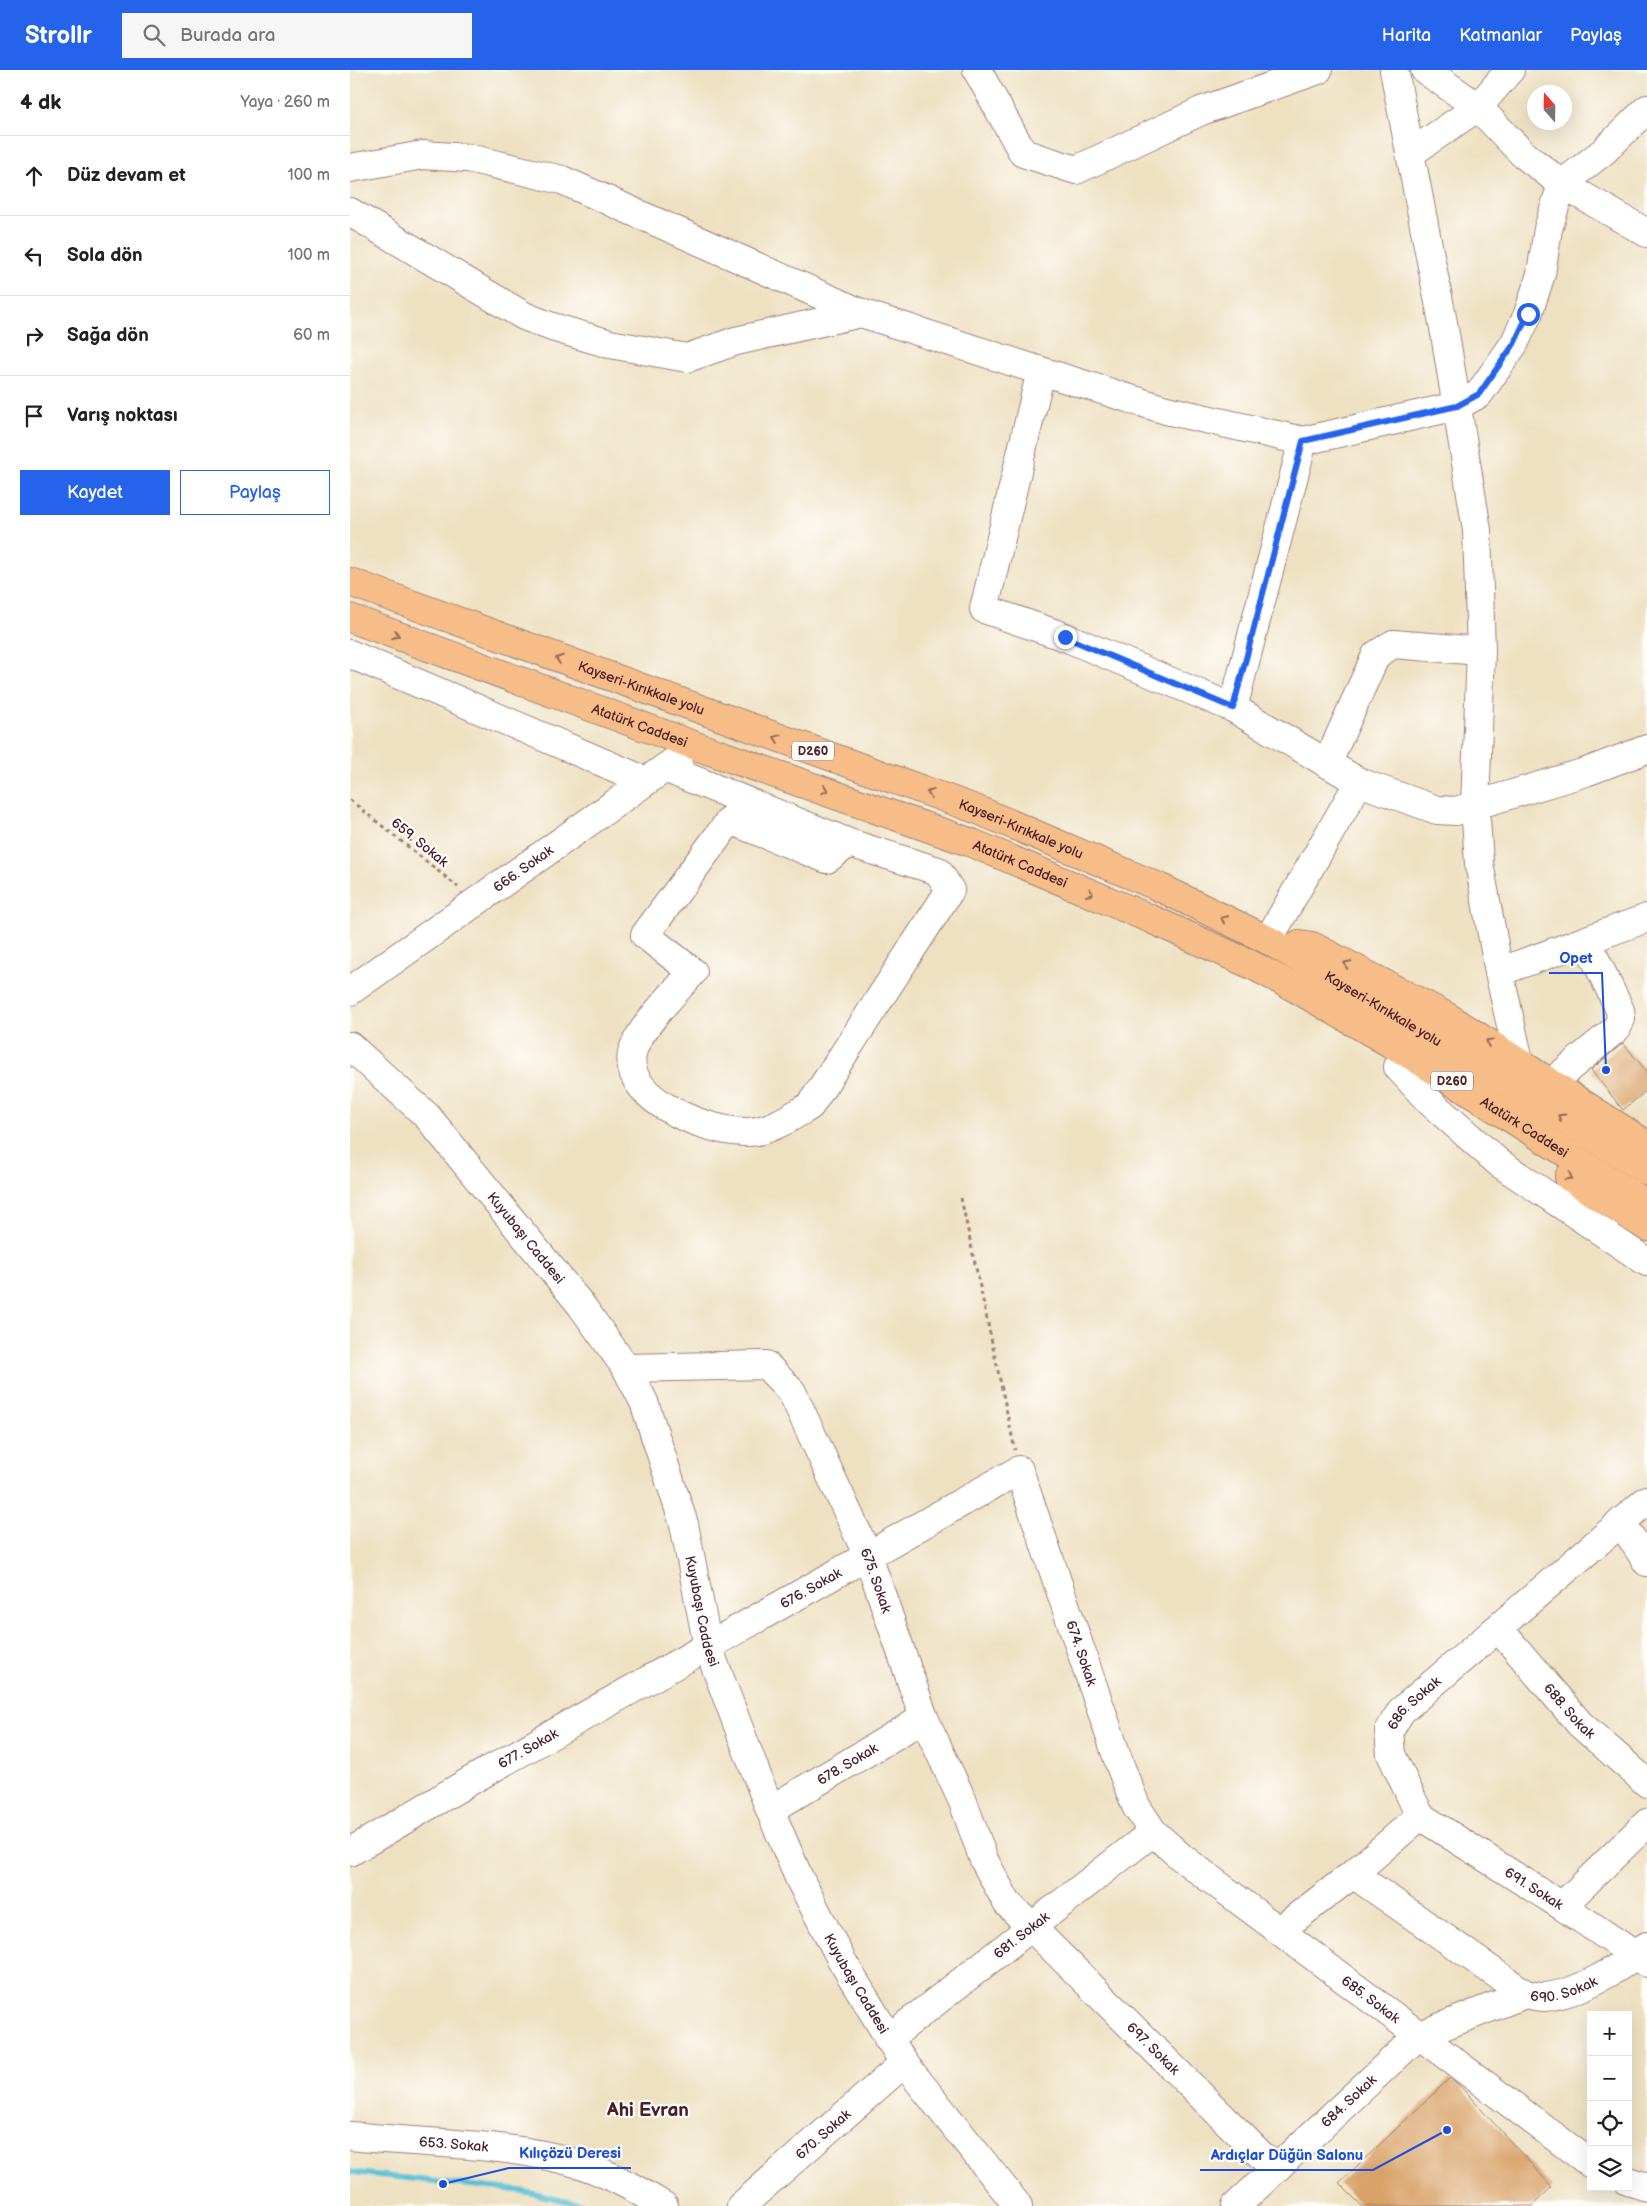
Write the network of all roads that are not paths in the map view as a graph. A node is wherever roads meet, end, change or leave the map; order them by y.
1 (977, 70) edge
2 (1318, 70) edge
3 (1394, 70) edge
4 (1425, 70) edge
5 (1510, 70) edge
6 (1478, 107) junction
7 (1647, 110) edge
8 (1411, 153) junction
9 (350, 168) edge
10 (1562, 184) junction
11 (350, 212) edge
12 (1647, 233) edge
13 (861, 313) junction
14 (1041, 371) junction
15 (1457, 406) junction
16 (1303, 441) junction
17 (350, 582) edge
18 (350, 618) edge
19 (1481, 651) junction
20 (350, 654) edge
21 (1233, 708) junction
22 (696, 746) junction
23 (1647, 749) edge
24 (1326, 764) junction
25 (655, 774) junction
26 (1360, 782) junction
27 (1475, 804) junction
28 (849, 843) junction
29 (1647, 918) edge
30 (1268, 940) junction
31 (1587, 942) junction
32 (1252, 965) junction
33 (1499, 972) junction
34 (350, 991) edge
35 (350, 1046) edge
36 (1519, 1061) junction
37 (1398, 1067) junction
38 (1551, 1083) junction
39 (1647, 1145) edge
40 (1647, 1171) edge
41 (1647, 1204) edge
42 (1647, 1227) edge
43 (1647, 1262) edge
44 (626, 1368) junction
45 (1019, 1470) joint
46 (1647, 1500) edge
47 (1621, 1522) junction
48 (868, 1556) junction
49 (1647, 1562) edge
50 (1499, 1629) junction
51 (708, 1647) junction
52 (924, 1718) junction
53 (1647, 1783) edge
54 (770, 1810) junction
55 (1420, 1816) junction
56 (1647, 1823) edge
57 (1153, 1832) junction
58 (350, 1852) edge
59 (1353, 1874) junction
60 (1562, 1906) junction
61 (1032, 1927) junction
62 (1280, 1930) junction
63 (1643, 1955) edge
64 (1525, 1994) junction
65 (1418, 2036) junction
66 (888, 2039) junction
67 (904, 2063) junction
68 (350, 2136) edge
69 (1587, 2161) edge
70 (1275, 2169) junction
71 (664, 2206) edge
72 (741, 2206) edge
73 (1018, 2206) edge
74 (1236, 2206) edge

1 - 2 street
3 - 8 street
4 - 6 street
5 - 6 street
6 - 8 street
6 - 10 street
7 - 10 street
8 - 15 street
9 - 13 street
10 - 12 street
10 - 15 street
11 - 13 street
13 - 14 street
14 - 16 street
14 - 21 street
15 - 16 street
15 - 19 street
16 - 21 street
30 -> 17 highway, Kayseri-Kırıkkale yolu / D260
18 -> 22 highway, Atatürk Caddesi / D260
19 - 24 street
19 - 27 street
20 - 25 street
21 - 24 street
22 - 25 street, 666. Sokak
22 -> 32 highway, Atatürk Caddesi / D260
23 - 27 street
24 - 26 street
25 - 28 street
25 - 34 street, 666. Sokak
26 - 27 street
26 - 30 street
27 - 33 street
28 - 28 street
29 - 31 street
36 -> 30 highway
40 -> 30 highway, Kayseri-Kırıkkale yolu / D260
31 - 33 street
31 - 38 street
32 - 37 highway
32 - 41 highway, Atatürk Caddesi / D260
33 - 36 street
35 - 44 street, Kuyubaşı Caddesi
36 - 38 highway
37 -> 42 highway
37 - 43 street
38 - 39 highway
44 - 48 street, 675. Sokak
44 - 51 street, Kuyubaşı Caddesi
45 - 48 street, 676. Sokak
45 - 57 street, 674. Sokak
46 - 47 street, 686. Sokak
47 - 49 street
47 - 50 street, 686. Sokak
48 - 51 street, 676. Sokak
48 - 52 street, 675. Sokak
50 - 53 street, 688. Sokak
50 - 55 street, 686. Sokak
51 - 54 street, Kuyubaşı Caddesi
51 - 58 street, 677. Sokak
52 - 54 street, 678. Sokak
52 - 61 street, 675. Sokak
54 - 66 street, Kuyubaşı Caddesi
55 - 59 street
55 - 60 street, 691. Sokak
56 - 60 street
57 - 61 street, 681. Sokak
57 - 62 street, 685. Sokak
59 - 62 street
59 - 64 street
60 - 63 street, 691. Sokak
61 - 66 street, 681. Sokak
61 - 70 street, 697. Sokak
62 - 65 street, 685. Sokak
63 - 64 street, 690. Sokak
64 - 65 street, 690. Sokak
65 - 69 street, 685. Sokak
65 - 70 street, 684. Sokak
66 - 67 street, Kuyubaşı Caddesi
67 - 72 street, 670. Sokak
67 - 73 street, Kuyubaşı Caddesi
68 - 71 street, 653. Sokak
70 - 74 street, 684. Sokak

